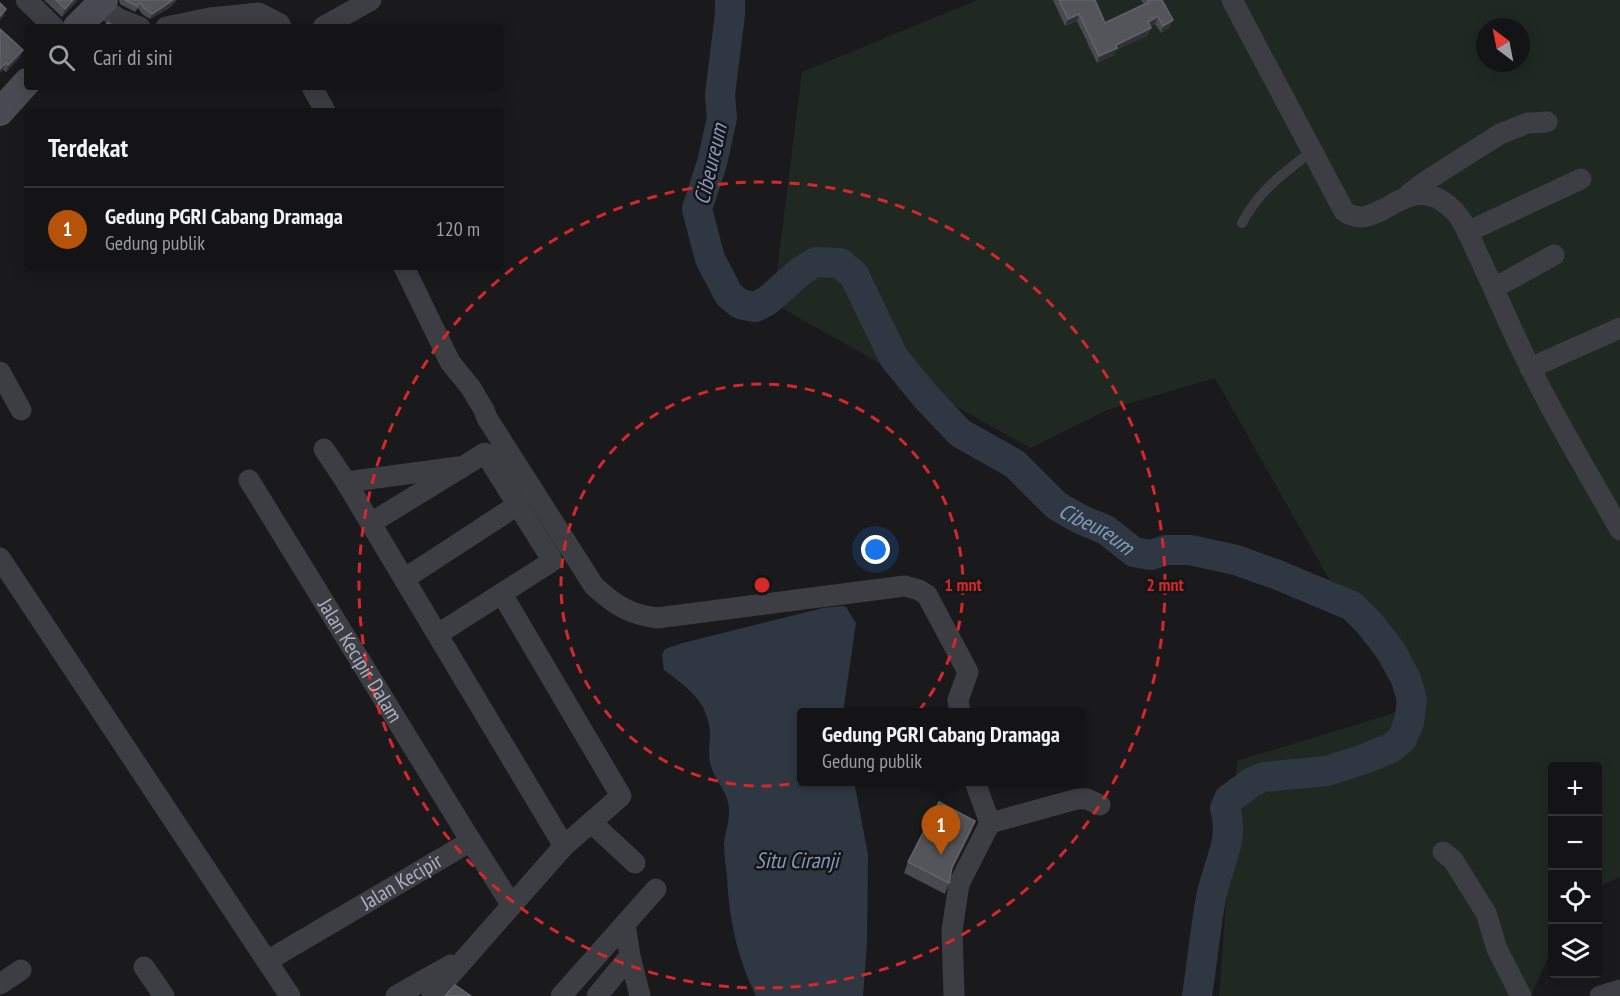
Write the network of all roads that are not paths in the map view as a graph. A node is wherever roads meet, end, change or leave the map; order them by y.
1 (26, 0) edge
2 (371, 0) edge
3 (1232, 0) edge
4 (101, 3) edge
5 (51, 24) edge
6 (80, 24) edge
7 (132, 24) edge
8 (181, 24) edge
9 (280, 24) edge
10 (328, 24) edge
11 (24, 85) edge
12 (314, 90) edge
13 (323, 108) edge
14 (0, 112) edge
15 (1547, 122) dead end
16 (1312, 151) junction
17 (1581, 179) dead end
18 (1408, 195) junction
19 (1242, 223) dead end
20 (1467, 232) junction
21 (1554, 255) dead end
22 (405, 270) edge
23 (1494, 288) junction
24 (1620, 328) edge
25 (1530, 368) junction
26 (0, 372) edge
27 (21, 410) dead end
28 (324, 449) dead end
29 (459, 467) junction
30 (249, 480) dead end
31 (346, 482) junction
32 (519, 504) junction
33 (371, 523) junction
34 (1620, 530) edge
35 (0, 558) edge
36 (404, 579) junction
37 (502, 594) junction
38 (438, 634) junction
39 (959, 708) edge
40 (976, 786) edge
41 (1100, 805) dead end
42 (592, 823) junction
43 (990, 823) junction
44 (471, 841) junction
45 (564, 846) junction
46 (1443, 852) dead end
47 (635, 863) dead end
48 (656, 889) dead end
49 (511, 904) junction
50 (625, 924) junction
51 (630, 956) junction
52 (464, 958) junction
53 (267, 961) junction
54 (144, 967) dead end
55 (21, 970) dead end
56 (0, 984) edge
57 (1620, 990) edge
58 (164, 996) edge
59 (290, 996) edge
60 (396, 996) edge
61 (432, 996) edge
62 (561, 996) edge
63 (597, 996) edge
64 (640, 996) edge
65 (954, 996) edge
66 (1521, 996) edge
67 (1600, 996) edge

1 - 5 street
2 - 10 street
3 - 16 street
4 - 6 street
4 - 7 street
8 - 9 street
11 - 14 street
12 - 13 street
15 - 18 street
16 - 18 street
16 - 19 lane
17 - 20 street
18 - 20 street
20 - 23 street
21 - 23 street
22 - 39 street
23 - 25 street
24 - 25 street
25 - 34 street
26 - 27 street
28 - 31 street
29 - 31 street
29 - 32 street
29 - 33 street
30 - 44 street, Jalan Kecipir Dalam
31 - 33 street
32 - 36 street
32 - 37 street
33 - 36 street
35 - 53 street
36 - 38 street
37 - 38 street
37 - 42 street
38 - 45 street
40 - 43 street
41 - 43 street
42 - 45 street
42 - 47 street
43 - 65 street
44 - 49 street
44 - 53 street, Jalan Kecipir
45 - 49 street
46 - 66 street
48 - 50 street
49 - 52 street
50 - 51 street
50 - 62 street
51 - 63 street
51 - 64 street
52 - 60 street
52 - 61 street
53 - 59 street
54 - 58 street
55 - 56 street
57 - 67 street

